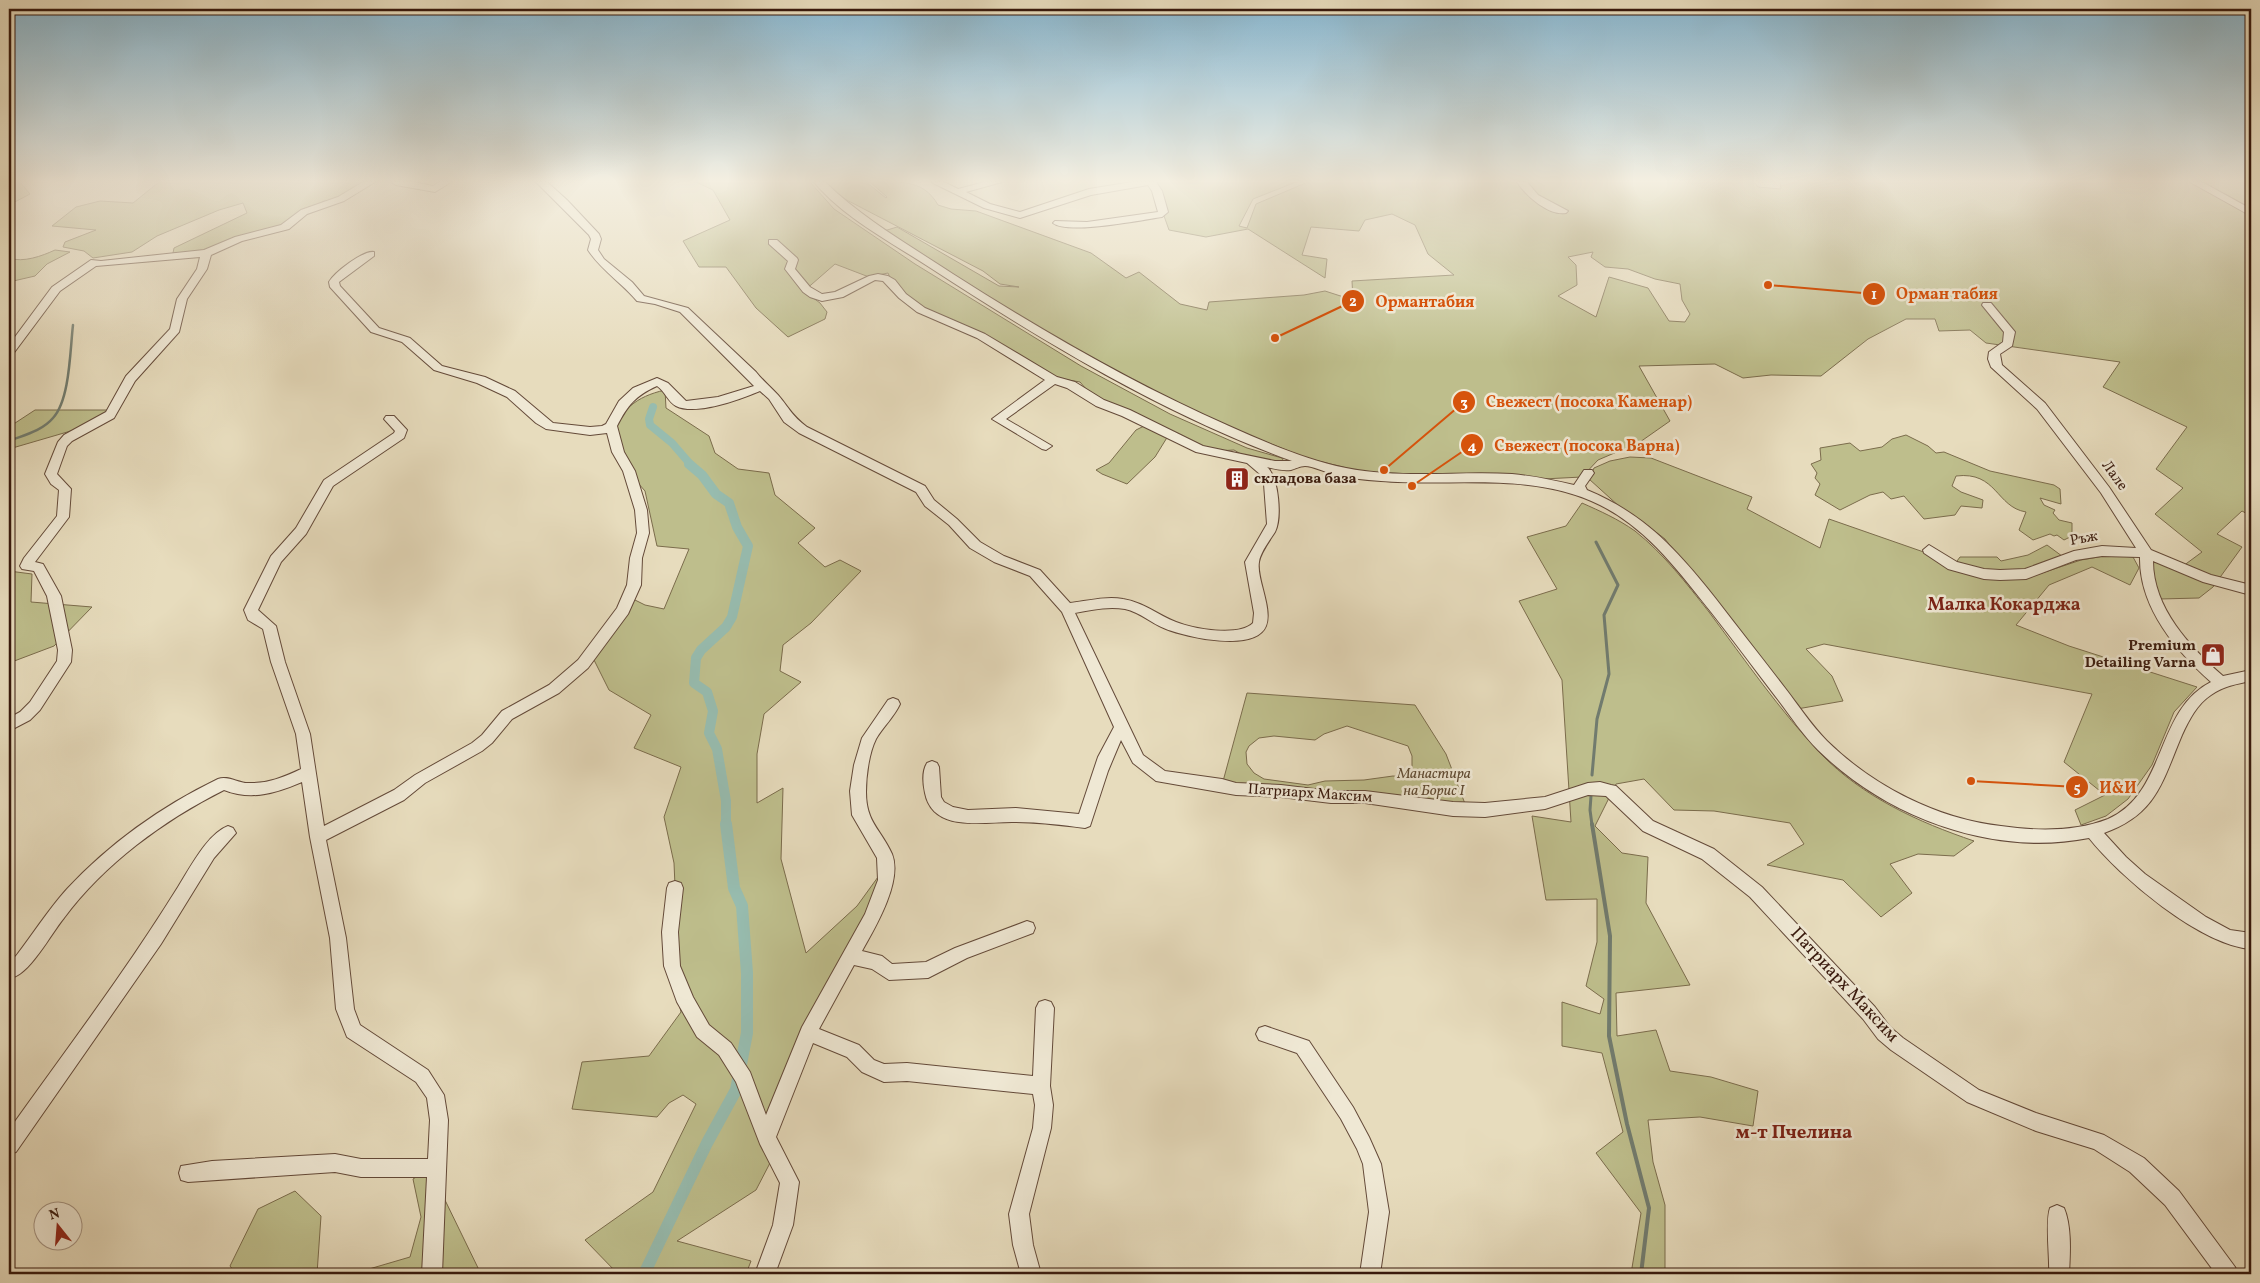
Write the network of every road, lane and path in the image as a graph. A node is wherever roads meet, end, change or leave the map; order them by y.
1 (232, 242) edge
2 (595, 242) edge
3 (773, 242) dead end
4 (898, 242) edge
5 (206, 253) junction
6 (370, 254) dead end
7 (1987, 305) dead end
8 (9, 352) edge
9 (1053, 380) junction
10 (761, 387) junction
11 (390, 419) dead end
12 (611, 426) junction
13 (1046, 446) dead end
14 (1247, 459) junction
15 (1304, 462) junction
16 (1588, 473) dead end
17 (1582, 492) junction
18 (1929, 550) dead end
19 (2146, 553) junction
20 (2248, 589) dead end
21 (1067, 609) junction
22 (2251, 676) edge
23 (2221, 683) junction
24 (893, 704) dead end
25 (9, 725) edge
26 (1122, 728) junction
27 (932, 768) dead end
28 (309, 772) junction
29 (2092, 831) junction
30 (228, 833) dead end
31 (318, 837) junction
32 (675, 888) dead end
33 (1027, 928) dead end
34 (2251, 941) edge
35 (849, 956) junction
36 (9, 970) edge
37 (1045, 1008) dead end
38 (808, 1033) junction
39 (1265, 1034) dead end
40 (1041, 1086) junction
41 (766, 1138) junction
42 (9, 1145) edge
43 (436, 1168) junction
44 (188, 1173) dead end
45 (2057, 1215) dead end
46 (432, 1274) edge
47 (765, 1274) edge
48 (1031, 1274) edge
49 (1370, 1274) edge
50 (2059, 1274) edge
51 (2228, 1274) edge

1 - 5 street
2 - 10 street, Патриарх Максим
3 - 9 street
4 - 15 street
5 - 8 street
5 - 25 street
6 - 12 street
7 - 19 street, Лале
9 - 13 street
9 - 14 street
10 - 12 street
10 - 21 street, Патриарх Максим
11 - 28 street
12 - 31 street
14 - 15 street
14 - 21 street
15 - 17 street
16 - 17 street
17 - 29 street
18 - 19 street, Ръж
19 - 20 street, Ръж
19 - 23 street, Лале
21 - 26 street, Патриарх Максим
22 - 23 street
23 - 29 street
24 - 35 street
26 - 27 street
26 - 51 street, Патриарх Максим
28 - 31 street
28 - 36 street
29 - 34 street
30 - 42 street
31 - 43 street
32 - 41 street
33 - 35 street
35 - 38 street
37 - 40 street
38 - 40 street
38 - 41 street
39 - 49 street
40 - 48 street
41 - 47 street
43 - 44 street
43 - 46 street
45 - 50 street

